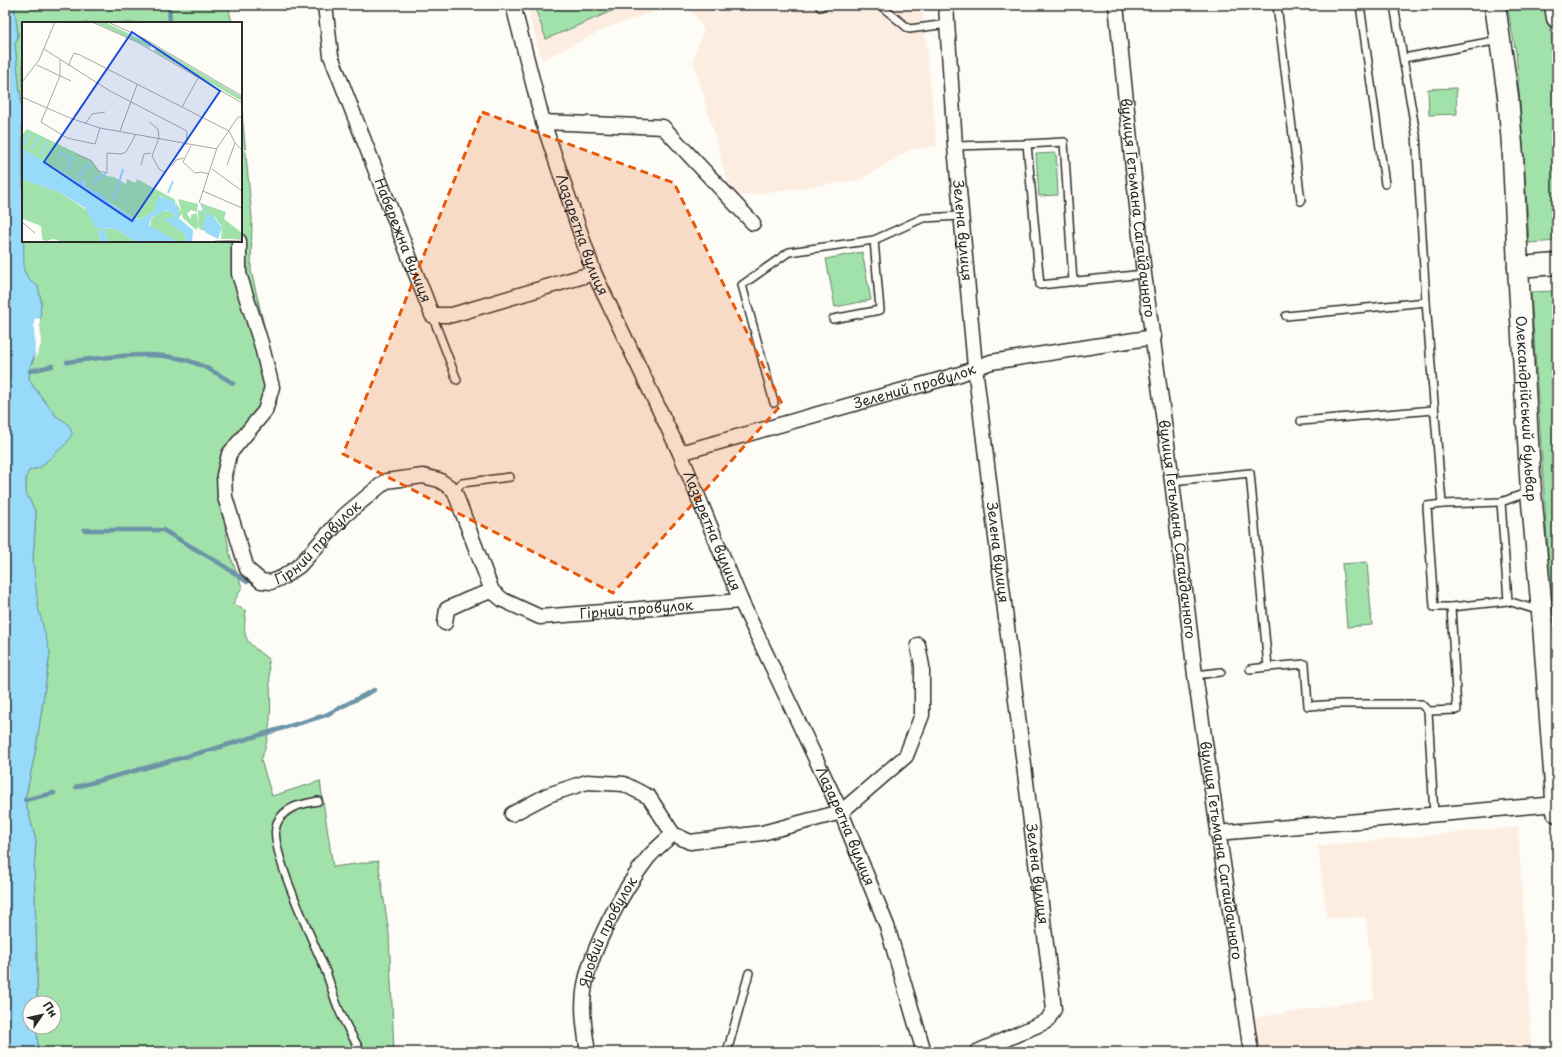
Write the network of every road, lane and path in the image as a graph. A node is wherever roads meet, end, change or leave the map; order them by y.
1 (325, 5) edge
2 (513, 5) edge
3 (880, 5) edge
4 (946, 5) edge
5 (1116, 5) edge
6 (1278, 5) edge
7 (1360, 5) edge
8 (1394, 5) edge
9 (1495, 5) edge
10 (1555, 5) edge
11 (1557, 18) edge
12 (948, 24) junction
13 (1501, 40) junction
14 (1404, 58) junction
15 (544, 122) junction
16 (1027, 144) junction
17 (955, 146) junction
18 (1385, 184) dead end
19 (1301, 201) dead end
20 (961, 216) junction
21 (753, 223) dead end
22 (874, 240) junction
23 (239, 242) edge
24 (1557, 264) edge
25 (1518, 267) junction
26 (594, 273) junction
27 (1144, 274) junction
28 (1073, 282) junction
29 (1426, 302) junction
30 (432, 314) junction
31 (1286, 316) dead end
32 (833, 319) dead end
33 (1154, 336) junction
34 (974, 367) junction
35 (457, 380) dead end
36 (774, 403) dead end
37 (1434, 410) junction
38 (1301, 421) dead end
39 (680, 453) junction
40 (510, 478) dead end
41 (1172, 481) junction
42 (454, 490) junction
43 (1531, 492) junction
44 (1501, 502) junction
45 (1442, 504) junction
46 (492, 591) junction
47 (741, 601) junction
48 (1508, 602) junction
49 (1451, 607) junction
50 (1542, 612) junction
51 (445, 623) dead end
52 (918, 645) dead end
53 (1268, 667) junction
54 (1250, 669) dead end
55 (1221, 672) dead end
56 (1195, 675) junction
57 (1428, 711) junction
58 (318, 801) dead end
59 (1557, 804) edge
60 (841, 812) junction
61 (1557, 812) edge
62 (512, 814) dead end
63 (1434, 814) junction
64 (1218, 832) junction
65 (673, 834) junction
66 (749, 973) dead end
67 (587, 1046) dead end
68 (361, 1052) edge
69 (727, 1052) edge
70 (924, 1052) edge
71 (977, 1052) edge
72 (1251, 1052) edge

1 - 30 street, Набережна вулиця
2 - 15 street, Лазаретна вулиця
3 - 12 lane
4 - 12 street, Зелена вулиця
5 - 27 street, вулиця Гетьмана Сагайдачного
6 - 19 lane
7 - 18 lane
8 - 14 lane
9 - 13 main road, Олександрійський бульвар
10 - 11 main road
12 - 17 street, Зелена вулиця
13 - 14 lane
13 - 25 main road, Олександрійський бульвар
14 - 29 lane
15 - 21 street
15 - 26 street, Лазаретна вулиця
16 - 17 lane
16 - 28 lane
16 - 28 lane
17 - 20 street, Зелена вулиця
20 - 22 lane
20 - 34 street, Зелена вулиця
22 - 32 lane
22 - 36 lane
23 - 42 street, Гірний провулок
24 - 25 main road
25 - 43 main road, Олександрійський бульвар
26 - 30 street, Набережна вулиця
26 - 39 street, Лазаретна вулиця
27 - 28 lane
27 - 33 street, вулиця Гетьмана Сагайдачного
29 - 31 lane
29 - 37 lane
30 - 35 lane
33 - 34 street, Зелений провулок
33 - 41 street, вулиця Гетьмана Сагайдачного
34 - 39 street, Зелений провулок
34 - 71 street, Зелена вулиця
37 - 38 lane
37 - 45 lane
39 - 47 street, Лазаретна вулиця
40 - 42 lane
41 - 53 lane
41 - 56 street, вулиця Гетьмана Сагайдачного
42 - 46 street
43 - 44 lane
43 - 50 main road, Олександрійський бульвар
44 - 45 lane
44 - 48 lane
45 - 49 lane
46 - 47 street, Гірний провулок
46 - 51 street
47 - 60 street, Лазаретна вулиця
48 - 49 lane
48 - 50 lane
49 - 57 lane
50 - 59 main road, Олександрійський бульвар
52 - 60 street
53 - 54 lane
53 - 57 lane
55 - 56 lane
56 - 64 street, вулиця Гетьмана Сагайдачного
57 - 63 lane
58 - 68 lane
59 - 61 main road, Олександрійський бульвар
59 - 63 street
60 - 65 street
60 - 70 street, Лазаретна вулиця
62 - 65 street
63 - 64 street
64 - 72 street, вулиця Гетьмана Сагайдачного
65 - 67 street, Яровий провулок
66 - 69 lane

